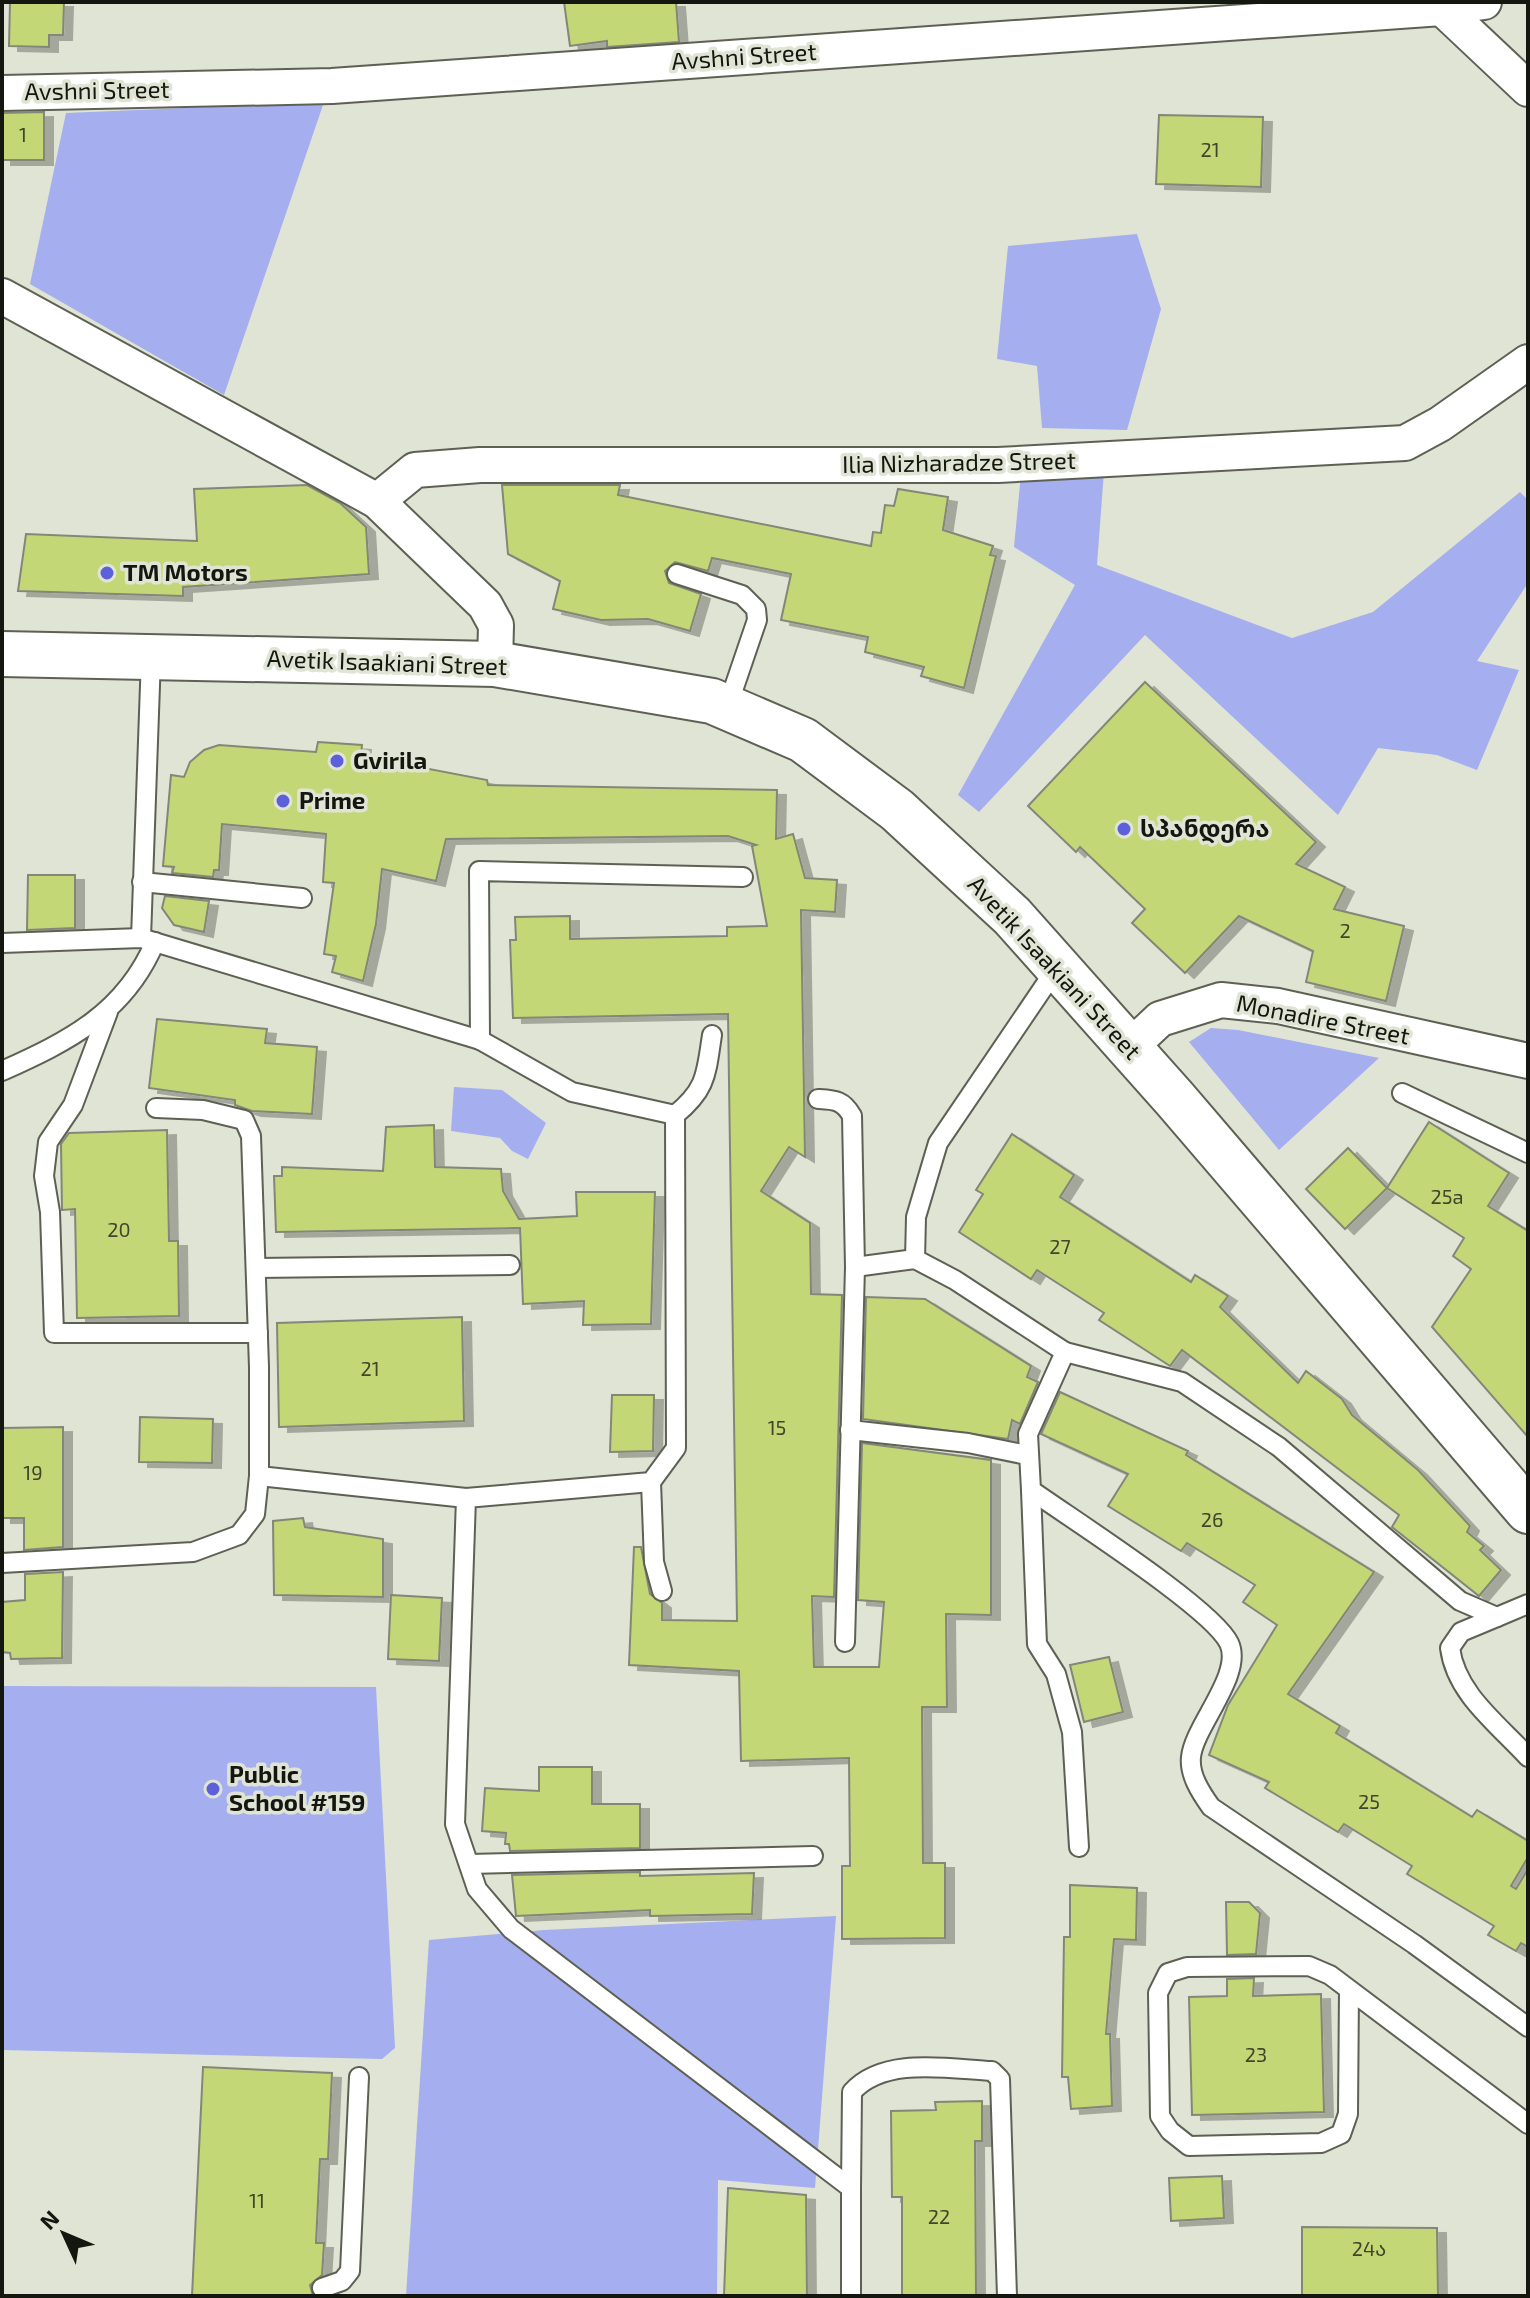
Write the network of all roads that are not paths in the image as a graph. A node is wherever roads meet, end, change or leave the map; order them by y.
1 (1484, 2) edge
2 (1442, 8) junction
3 (1528, 89) edge
4 (2, 93) edge
5 (2, 296) edge
6 (1528, 362) edge
7 (377, 501) junction
8 (677, 574) dead end
9 (2, 654) edge
10 (151, 654) junction
11 (495, 664) junction
12 (727, 708) junction
13 (743, 877) dead end
14 (142, 882) junction
15 (302, 898) dead end
16 (148, 940) junction
17 (2, 943) edge
18 (1058, 966) junction
19 (108, 1012) junction
20 (712, 1035) dead end
21 (480, 1040) junction
22 (1130, 1047) junction
23 (1528, 1061) edge
24 (2, 1071) edge
25 (1402, 1093) dead end
26 (818, 1099) dead end
27 (156, 1108) dead end
28 (675, 1115) junction
29 (1528, 1153) edge
30 (915, 1259) junction
31 (510, 1265) dead end
32 (855, 1267) junction
33 (256, 1268) junction
34 (258, 1333) junction
35 (1065, 1352) junction
36 (850, 1430) junction
37 (1027, 1455) junction
38 (259, 1476) junction
39 (651, 1482) junction
40 (1031, 1490) junction
41 (466, 1498) junction
42 (1528, 1511) edge
43 (2, 1563) edge
44 (662, 1591) dead end
45 (1528, 1604) edge
46 (1497, 1617) junction
47 (845, 1642) dead end
48 (1528, 1757) edge
49 (1079, 1847) dead end
50 (813, 1856) dead end
51 (469, 1864) junction
52 (1349, 1990) junction
53 (1528, 2027) edge
54 (359, 2077) dead end
55 (1528, 2124) edge
56 (851, 2188) junction
57 (322, 2288) dead end
58 (851, 2296) edge
59 (1007, 2296) edge

1 - 2 street, Avshni Street
2 - 3 street
2 - 4 street, Avshni Street
5 - 7 street
6 - 7 street, Ilia Nizharadze Street
7 - 11 street
8 - 12 lane
9 - 10 main road, Avetik Isaakiani Street
10 - 11 main road, Avetik Isaakiani Street
10 - 14 lane
11 - 12 main road, Avetik Isaakiani Street
12 - 18 main road, Avetik Isaakiani Street
13 - 21 lane
14 - 15 lane
14 - 16 lane
16 - 17 lane
16 - 19 lane
16 - 21 lane
18 - 22 main road, Avetik Isaakiani Street
18 - 30 lane
19 - 24 lane
19 - 34 lane
20 - 28 lane
21 - 28 lane
22 - 23 street, Monadire Street
22 - 42 main road, Avetik Isaakiani Street
25 - 29 lane
26 - 32 lane
27 - 33 lane
28 - 39 lane
30 - 32 lane
30 - 35 lane
31 - 33 lane
32 - 36 lane
33 - 34 lane
34 - 38 lane
35 - 37 lane
35 - 46 lane
36 - 37 lane
36 - 47 lane
37 - 40 lane
38 - 41 lane
38 - 43 lane
39 - 41 lane
39 - 44 lane
40 - 49 lane
40 - 53 lane
41 - 51 lane
45 - 46 lane
46 - 48 lane
50 - 51 lane
51 - 56 lane
52 - 52 lane
52 - 55 lane
54 - 57 lane
56 - 58 lane
56 - 59 lane

